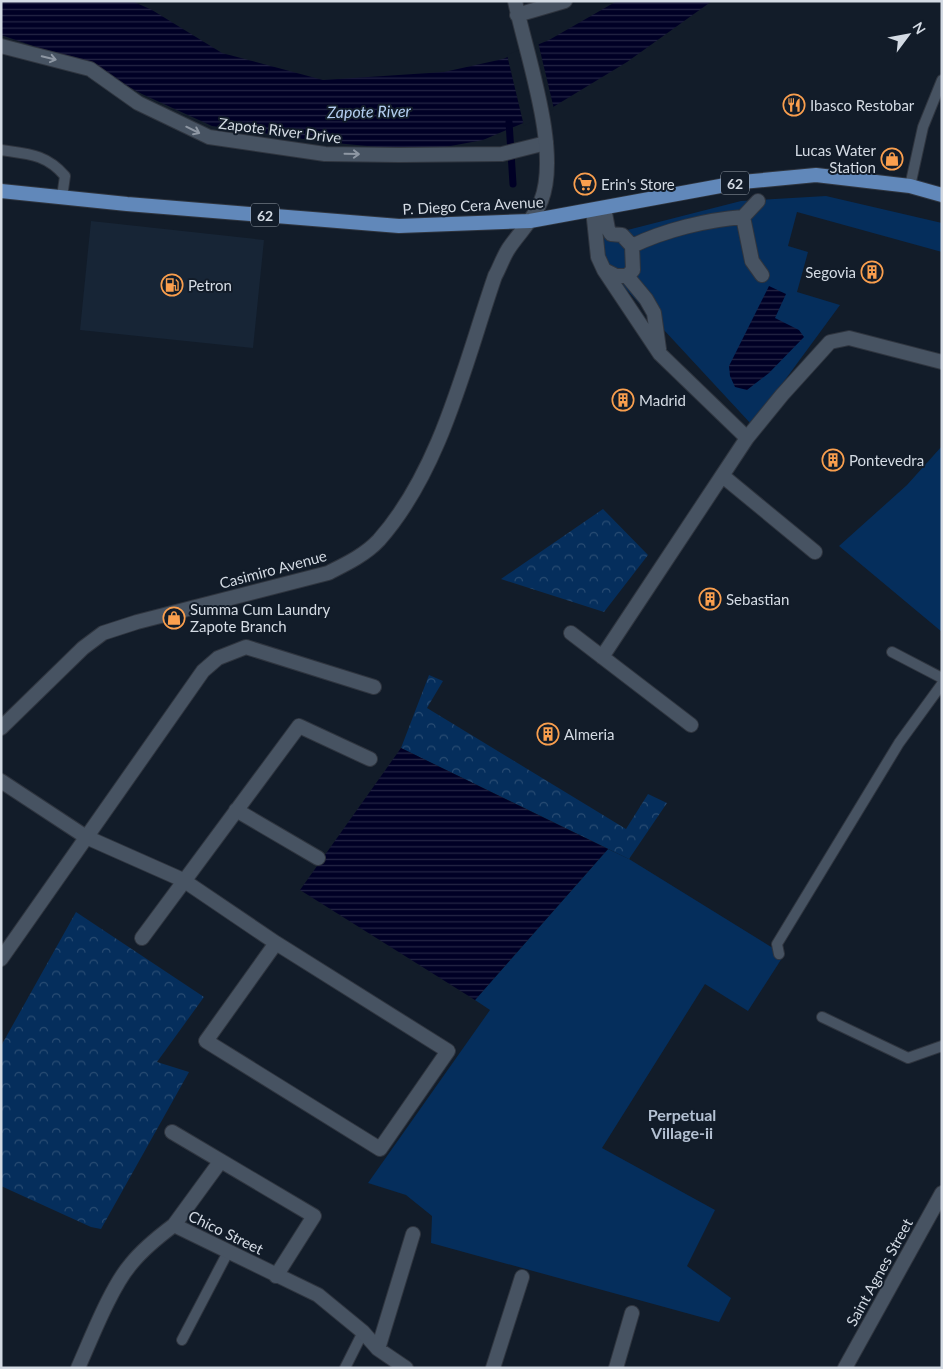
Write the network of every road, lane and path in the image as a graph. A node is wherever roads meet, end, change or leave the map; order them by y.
1 (565, 1) edge
2 (516, 8) edge
3 (1, 46) edge
4 (942, 80) edge
5 (546, 143) junction
6 (1, 150) edge
7 (910, 186) junction
8 (1, 191) edge
9 (942, 195) edge
10 (62, 198) junction
11 (758, 201) dead end
12 (598, 209) junction
13 (743, 217) junction
14 (530, 220) junction
15 (601, 226) junction
16 (632, 246) junction
17 (604, 270) junction
18 (762, 275) dead end
19 (628, 276) junction
20 (660, 354) junction
21 (942, 362) edge
22 (747, 438) junction
23 (724, 477) junction
24 (815, 552) dead end
25 (571, 633) dead end
26 (892, 652) dead end
27 (602, 657) junction
28 (942, 678) edge
29 (942, 684) edge
30 (374, 687) dead end
31 (691, 724) dead end
32 (1, 728) edge
33 (370, 759) dead end
34 (1, 781) edge
35 (236, 810) junction
36 (86, 837) junction
37 (318, 858) dead end
38 (183, 880) junction
39 (142, 938) dead end
40 (276, 943) junction
41 (779, 954) dead end
42 (1, 959) edge
43 (822, 1017) dead end
44 (942, 1046) edge
45 (172, 1132) dead end
46 (220, 1162) junction
47 (942, 1193) edge
48 (174, 1225) junction
49 (413, 1234) dead end
50 (228, 1252) junction
51 (276, 1276) junction
52 (522, 1278) dead end
53 (632, 1313) dead end
54 (363, 1332) junction
55 (182, 1340) dead end
56 (378, 1349) junction
57 (78, 1368) edge
58 (345, 1368) edge
59 (406, 1368) edge
60 (492, 1368) edge
61 (616, 1368) edge
62 (845, 1368) edge

1 - 2 street
2 - 5 street, Casimiro Avenue
3 -> 5 street, Zapote River Drive
4 - 7 lane
5 - 14 street, Casimiro Avenue
6 - 10 lane
7 - 9 main road, P. Diego Cera Avenue / 62
7 - 12 main road, P. Diego Cera Avenue / 62
8 - 10 main road, P. Diego Cera Avenue / 62
10 - 14 main road, P. Diego Cera Avenue / 62
11 - 13 street
12 - 14 main road, P. Diego Cera Avenue / 62
12 - 15 street
13 - 16 street
13 - 18 street
14 - 32 street, Casimiro Avenue
15 - 16 street
15 - 17 street
16 - 19 street
17 - 19 street
17 - 20 street
19 - 20 street
20 - 22 street
21 - 22 street
22 - 23 street
23 - 24 street
23 - 27 street
25 - 27 street
26 - 28 lane
27 - 31 street
29 - 41 lane
30 - 36 street
33 - 35 street
34 - 36 street
35 - 37 street
35 - 38 street
36 - 38 street
36 - 42 street
38 - 39 street
38 - 40 street
40 - 40 street
43 - 44 lane
45 - 46 street
46 - 48 street
46 - 51 street
47 - 62 street, Saint Agnes Street
48 - 50 street, Chico Street
48 - 57 street, Chico Street
49 - 56 street
50 - 51 street, Chico Street
50 - 55 lane
51 - 54 street, Chico Street
52 - 60 street
53 - 61 street
54 - 56 street, Chico Street
54 - 58 lane
56 - 59 street, Chico Street

